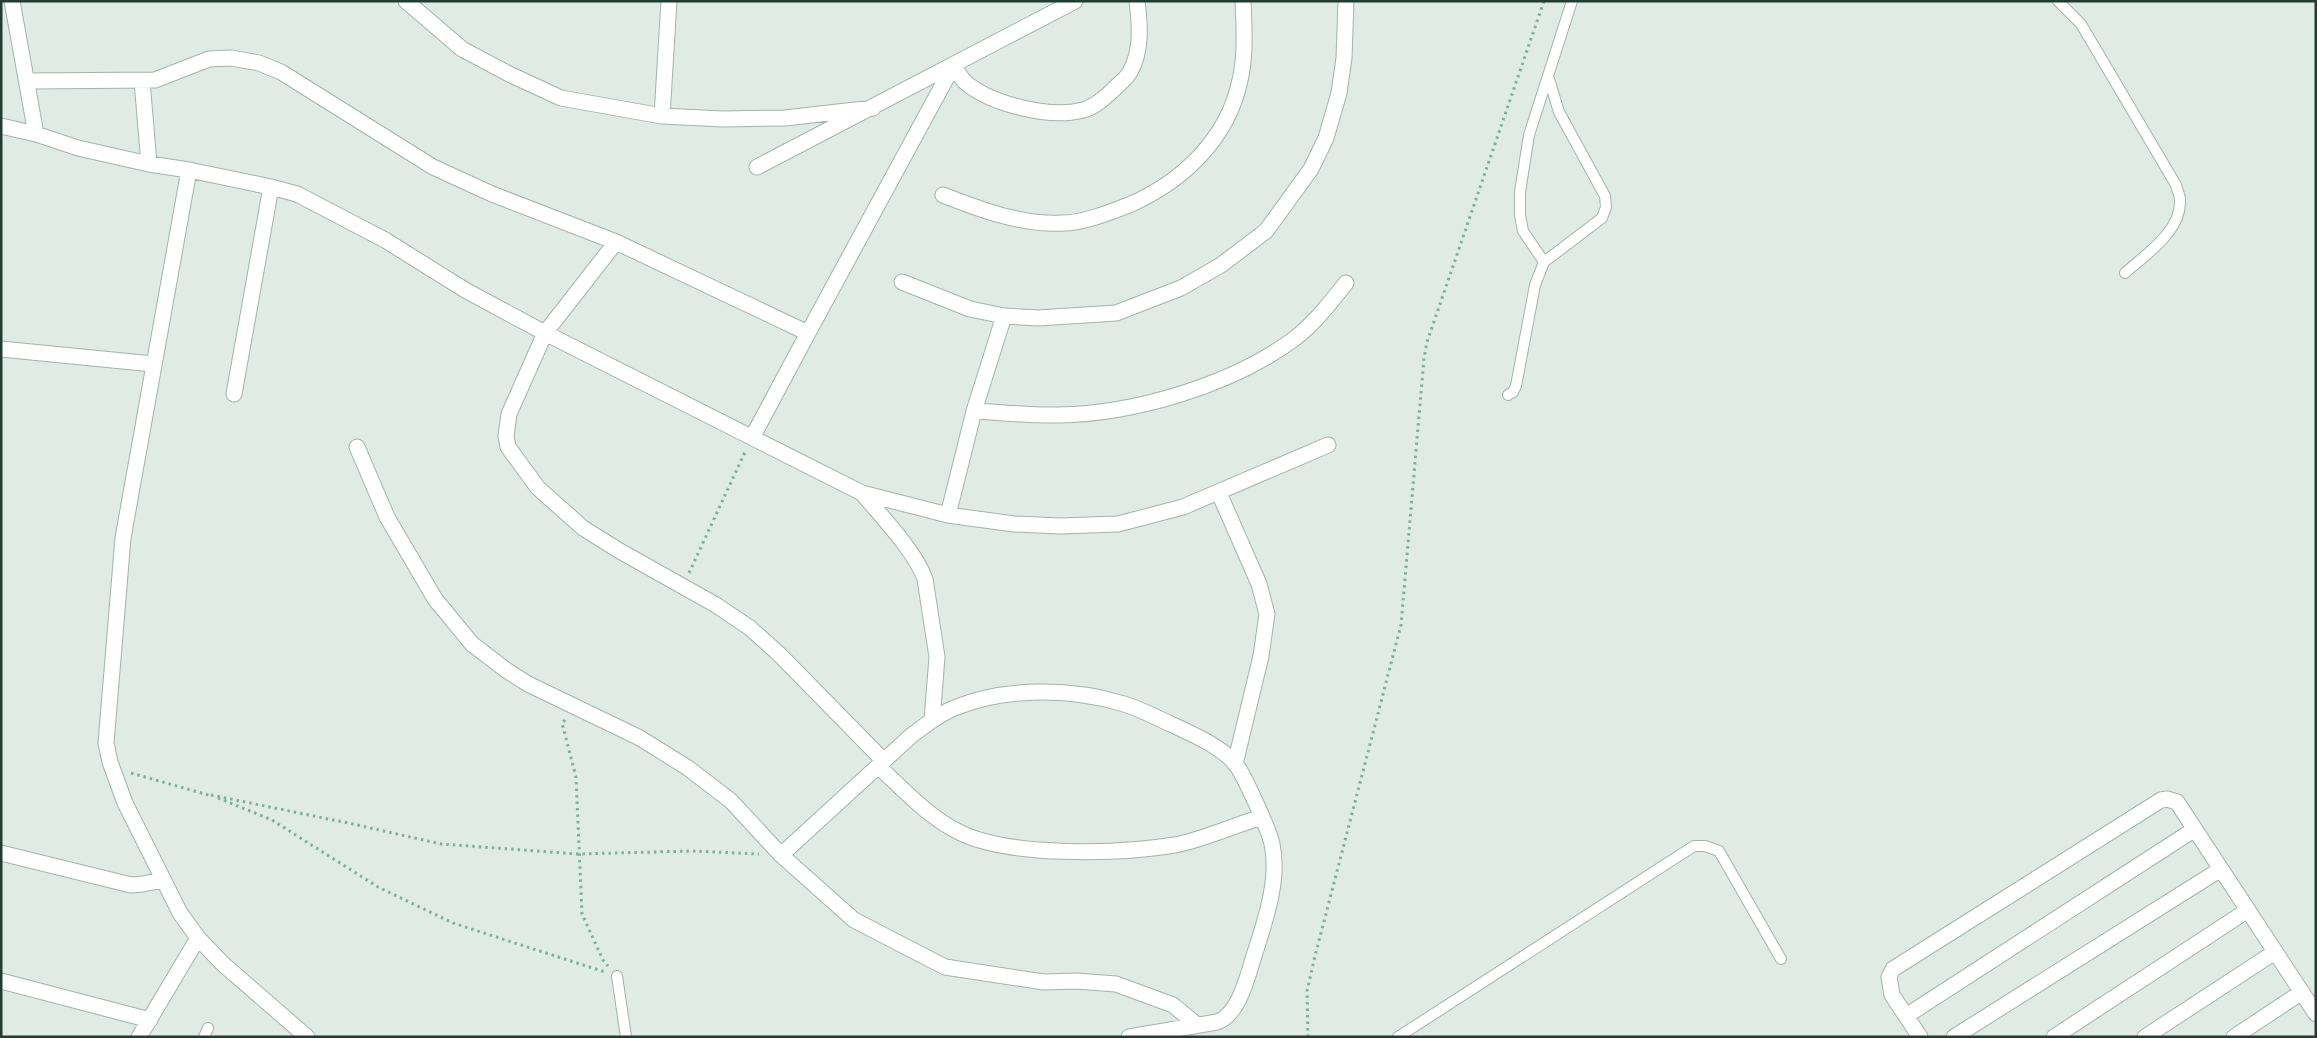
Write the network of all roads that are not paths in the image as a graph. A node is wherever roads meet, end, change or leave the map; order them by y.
1 (12, 1) edge
2 (406, 1) edge
3 (670, 1) edge
4 (1075, 1) edge
5 (1137, 1) edge
6 (1243, 1) edge
7 (1346, 1) edge
8 (1572, 1) edge
9 (2058, 1) edge
10 (953, 66) junction
11 (1549, 79) junction
12 (27, 81) junction
13 (142, 81) junction
14 (873, 108) junction
15 (662, 116) junction
16 (1, 126) edge
17 (36, 134) junction
18 (149, 164) junction
19 (757, 167) dead end
20 (189, 170) junction
21 (271, 187) junction
22 (943, 195) dead end
23 (616, 242) junction
24 (1544, 262) junction
25 (2125, 273) dead end
26 (902, 282) dead end
27 (1346, 283) dead end
28 (1004, 316) junction
29 (545, 333) junction
30 (808, 333) junction
31 (1, 349) edge
32 (153, 364) junction
33 (234, 394) dead end
34 (1508, 395) dead end
35 (974, 411) junction
36 (753, 436) junction
37 (1328, 445) dead end
38 (357, 447) dead end
39 (862, 493) junction
40 (1219, 493) junction
41 (948, 515) junction
42 (932, 720) junction
43 (881, 764) junction
44 (1236, 764) junction
45 (1262, 817) junction
46 (2195, 829) junction
47 (1, 853) edge
48 (781, 855) junction
49 (2221, 869) junction
50 (162, 880) junction
51 (2248, 910) junction
52 (198, 938) junction
53 (2275, 952) junction
54 (1781, 959) dead end
55 (617, 976) road end
56 (1, 981) edge
57 (2302, 992) junction
58 (2316, 1014) edge
59 (1906, 1016) junction
60 (150, 1020) junction
61 (1197, 1025) junction
62 (139, 1037) edge
63 (308, 1037) edge
64 (626, 1037) edge
65 (1129, 1037) edge
66 (1398, 1037) edge
67 (1920, 1037) edge
68 (1954, 1037) edge
69 (2054, 1037) edge
70 (2145, 1037) edge
71 (2234, 1037) edge

1 - 12 street
2 - 15 street
3 - 15 street
4 - 10 street
5 - 10 street
6 - 22 street
7 - 28 street
8 - 11 lane
9 - 25 lane
10 - 14 street
10 - 30 street
11 - 24 lane
11 - 24 lane
12 - 13 street
12 - 17 street
13 - 18 street
13 - 23 street
14 - 15 street
14 - 19 street
16 - 17 street
17 - 18 street
18 - 20 street
20 - 21 street
20 - 32 street
21 - 29 street
21 - 33 street
23 - 29 street
23 - 30 street
24 - 34 lane
26 - 28 street
27 - 35 street
28 - 35 street
29 - 36 street
29 - 43 street
30 - 36 street
31 - 32 street
32 - 50 street
35 - 41 street
36 - 39 street
37 - 40 street
38 - 48 street
39 - 41 street
39 - 42 street
40 - 41 street
40 - 44 street
42 - 43 street
42 - 44 street
43 - 45 street
43 - 48 street
44 - 45 street
45 - 61 street
46 - 49 street
46 - 59 street
46 - 59 street
47 - 50 street
48 - 61 street
49 - 51 street
49 - 68 street
50 - 52 street
51 - 53 street
51 - 69 street
52 - 60 street
52 - 63 street
53 - 57 street
53 - 70 street
54 - 66 lane
55 - 64 lane
56 - 60 street
57 - 58 street
57 - 71 street
59 - 67 street
60 - 62 street
61 - 65 street

